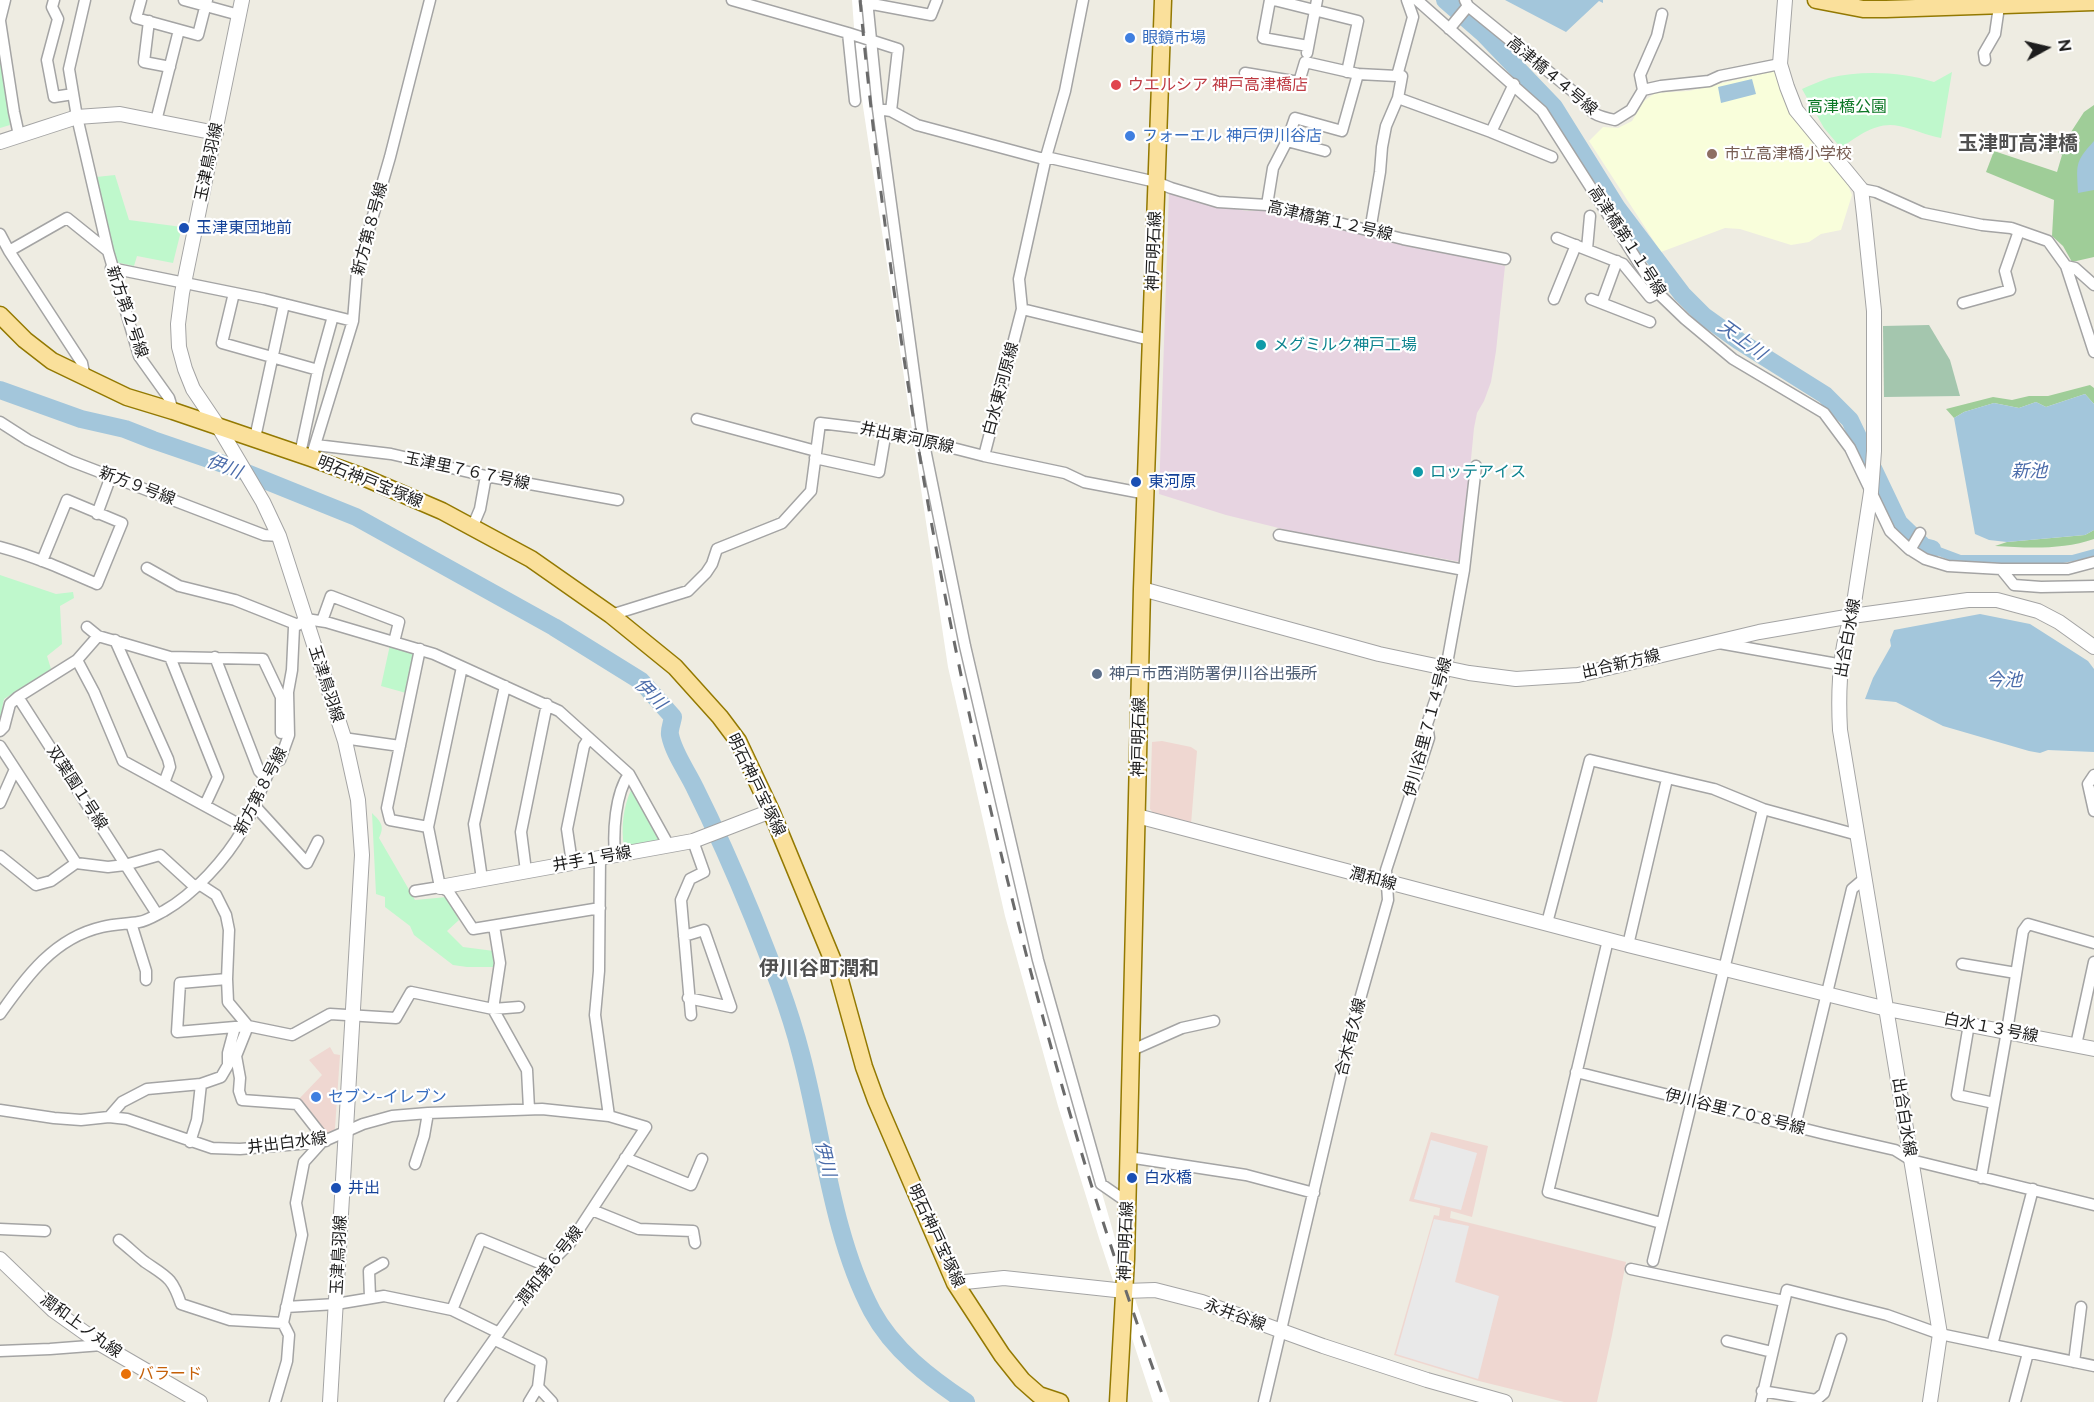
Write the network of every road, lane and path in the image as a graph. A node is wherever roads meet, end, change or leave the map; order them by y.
1 (5, 0) edge
2 (54, 0) edge
3 (85, 0) edge
4 (141, 0) edge
5 (184, 0) edge
6 (242, 0) edge
7 (430, 0) edge
8 (732, 0) edge
9 (936, 0) edge
10 (1083, 0) edge
11 (1163, 0) edge
12 (1272, 0) edge
13 (1407, 0) edge
14 (1417, 0) edge
15 (1785, 0) edge
16 (1816, 0) edge
17 (867, 1) edge
18 (207, 3) edge
19 (1466, 3) edge
20 (1999, 3) edge
21 (2094, 3) edge
22 (1315, 5) edge
23 (1662, 14) dead end
24 (239, 15) junction
25 (0, 20) edge
26 (149, 21) junction
27 (1449, 29) junction
28 (179, 30) junction
29 (848, 33) junction
30 (870, 40) junction
31 (1308, 46) junction
32 (1985, 60) dead end
33 (1305, 62) junction
34 (1780, 64) junction
35 (170, 67) junction
36 (1353, 73) junction
37 (1245, 74) dead end
38 (1397, 76) junction
39 (1514, 84) junction
40 (1643, 90) junction
41 (73, 94) junction
42 (1398, 98) junction
43 (855, 101) dead end
44 (878, 109) junction
45 (891, 111) junction
46 (77, 117) junction
47 (156, 121) junction
48 (1491, 132) junction
49 (216, 133) junction
50 (20, 135) junction
51 (1287, 141) junction
52 (0, 142) edge
53 (1325, 152) dead end
54 (1046, 157) junction
55 (1552, 157) dead end
56 (1156, 182) junction
57 (1861, 189) junction
58 (1267, 205) junction
59 (1590, 216) dead end
60 (1370, 231) junction
61 (2019, 231) junction
62 (0, 234) edge
63 (1557, 238) dead end
64 (1575, 245) junction
65 (1587, 249) junction
66 (9, 251) junction
67 (108, 251) junction
68 (1505, 259) dead end
69 (1617, 261) junction
70 (2066, 266) junction
71 (111, 268) junction
72 (184, 283) junction
73 (2094, 285) edge
74 (234, 293) junction
75 (1658, 293) junction
76 (1554, 299) dead end
77 (1964, 303) dead end
78 (284, 304) junction
79 (1022, 309) junction
80 (0, 315) edge
81 (333, 316) junction
82 (353, 321) junction
83 (1650, 322) dead end
84 (1150, 340) junction
85 (2094, 352) edge
86 (272, 357) junction
87 (318, 370) junction
88 (85, 378) junction
89 (173, 411) junction
90 (697, 419) dead end
91 (0, 422) edge
92 (218, 426) junction
93 (886, 431) junction
94 (255, 438) junction
95 (923, 439) junction
96 (309, 452) junction
97 (815, 455) junction
98 (984, 456) junction
99 (1476, 466) dead end
100 (111, 476) junction
101 (486, 476) junction
102 (1871, 492) junction
103 (1147, 494) junction
104 (618, 500) dead end
105 (97, 514) junction
106 (472, 528) junction
107 (1920, 532) dead end
108 (1279, 535) dead end
109 (279, 536) junction
110 (0, 547) edge
111 (1910, 550) junction
112 (42, 561) junction
113 (2094, 562) edge
114 (147, 568) dead end
115 (2001, 569) junction
116 (1464, 570) junction
117 (2094, 586) edge
118 (1142, 589) junction
119 (612, 615) junction
120 (1852, 616) junction
121 (322, 621) junction
122 (302, 622) junction
123 (87, 627) dead end
124 (98, 636) junction
125 (114, 640) junction
126 (394, 642) junction
127 (1719, 643) junction
128 (2094, 647) edge
129 (420, 650) junction
130 (170, 657) junction
131 (215, 657) junction
132 (77, 660) junction
133 (1843, 665) junction
134 (462, 667) junction
135 (1446, 669) junction
136 (505, 686) junction
137 (18, 697) junction
138 (547, 705) junction
139 (0, 730) edge
140 (344, 738) junction
141 (589, 738) junction
142 (0, 746) edge
143 (400, 746) junction
144 (273, 762) junction
145 (15, 769) junction
146 (629, 774) junction
147 (2094, 775) edge
148 (266, 778) junction
149 (1667, 779) junction
150 (164, 783) junction
151 (0, 803) edge
152 (205, 805) junction
153 (254, 805) junction
154 (1763, 809) junction
155 (2094, 811) edge
156 (767, 812) junction
157 (1137, 816) junction
158 (428, 826) junction
159 (244, 827) junction
160 (1858, 835) junction
161 (318, 841) dead end
162 (693, 841) junction
163 (669, 846) junction
164 (615, 855) junction
165 (0, 856) edge
166 (600, 857) junction
167 (76, 863) junction
168 (572, 863) junction
169 (126, 865) junction
170 (526, 871) junction
171 (1865, 878) junction
172 (482, 879) junction
173 (1388, 883) junction
174 (197, 886) junction
175 (440, 886) junction
176 (415, 891) dead end
177 (600, 908) junction
178 (157, 914) junction
179 (130, 923) junction
180 (1547, 923) junction
181 (494, 926) junction
182 (684, 936) junction
183 (1608, 940) junction
184 (2094, 943) edge
185 (1628, 945) junction
186 (2094, 962) edge
187 (1962, 964) dead end
188 (1725, 968) junction
189 (2016, 973) junction
190 (146, 980) dead end
191 (227, 980) junction
192 (1826, 993) junction
193 (688, 998) junction
194 (519, 1007) dead end
195 (493, 1009) junction
196 (1887, 1009) junction
197 (0, 1014) edge
198 (354, 1015) junction
199 (691, 1015) dead end
200 (1215, 1021) dead end
201 (1969, 1024) junction
202 (248, 1026) junction
203 (235, 1027) junction
204 (2007, 1031) junction
205 (2076, 1045) junction
206 (2094, 1049) edge
207 (1130, 1051) junction
208 (232, 1059) junction
209 (1576, 1072) junction
210 (201, 1084) junction
211 (1692, 1101) junction
212 (1994, 1103) junction
213 (529, 1108) junction
214 (0, 1110) edge
215 (428, 1113) junction
216 (609, 1116) junction
217 (109, 1117) junction
218 (1795, 1126) junction
219 (646, 1127) joint
220 (347, 1132) junction
221 (324, 1141) junction
222 (190, 1142) junction
223 (1128, 1157) junction
224 (625, 1158) junction
225 (702, 1159) dead end
226 (1911, 1160) junction
227 (415, 1164) dead end
228 (1980, 1178) junction
229 (2033, 1189) junction
230 (1314, 1192) junction
231 (2093, 1201) edge
232 (1127, 1202) junction
233 (592, 1210) junction
234 (1661, 1223) junction
235 (0, 1229) edge
236 (45, 1231) dead end
237 (119, 1240) dead end
238 (695, 1243) dead end
239 (0, 1259) edge
240 (1653, 1261) dead end
241 (383, 1263) dead end
242 (547, 1266) junction
243 (1631, 1269) dead end
244 (956, 1283) junction
245 (1125, 1291) junction
246 (1786, 1295) junction
247 (370, 1298) junction
248 (336, 1305) junction
249 (286, 1307) junction
250 (2081, 1307) dead end
251 (452, 1310) junction
252 (282, 1323) junction
253 (1281, 1331) junction
254 (1940, 1334) junction
255 (497, 1336) junction
256 (1841, 1339) dead end
257 (1727, 1341) dead end
258 (102, 1345) junction
259 (1992, 1345) junction
260 (0, 1351) edge
261 (1772, 1352) junction
262 (2028, 1353) junction
263 (2074, 1362) junction
264 (2094, 1366) edge
265 (538, 1387) junction
266 (1762, 1397) edge
267 (200, 1402) edge
268 (275, 1402) edge
269 (330, 1402) edge
270 (450, 1402) edge
271 (529, 1402) edge
272 (552, 1402) edge
273 (1060, 1402) edge
274 (1118, 1402) edge
275 (1264, 1402) edge
276 (1505, 1402) edge
277 (1930, 1402) edge
278 (2015, 1402) edge

1 - 25 street
2 - 41 street
3 - 41 street
4 - 26 street
5 - 18 street
6 - 24 street, 玉津鳥羽線
7 - 82 street, 新方第８号線
8 - 29 street
9 - 17 street
10 - 54 street, 白水東河原線
11 - 56 main road, 神戸明石線
12 - 22 street
12 - 31 street
13 - 38 street
14 - 27 street, 高津橋第１１号線
15 - 34 street
16 - 20 main road
17 - 30 street
18 - 24 street
18 - 28 street
19 - 27 street
19 - 40 street, 高津橋４４号線
20 - 21 main road
20 - 32 street
22 - 31 street
22 - 36 street
23 - 40 street
24 - 49 street, 玉津鳥羽線
25 - 50 street
26 - 28 street
26 - 35 street
27 - 39 street, 高津橋第１１号線
28 - 35 street
29 - 30 street
29 - 43 street
30 - 44 street
30 - 45 street
31 - 33 street
33 - 36 street
33 - 37 street
34 - 40 street
34 - 57 street
35 - 47 street
36 - 38 street
36 - 51 street
38 - 42 street
39 - 48 street
39 - 75 street, 高津橋第１１号線
41 - 46 street
42 - 48 street
42 - 60 street
44 - 45 street, 高津橋第１２号線
44 - 95 street
45 - 54 street, 高津橋第１２号線
46 - 47 street
46 - 50 street
46 - 67 street
47 - 49 street
48 - 55 street
49 - 72 street, 玉津鳥羽線
50 - 52 street
51 - 53 street
51 - 58 street
54 - 56 street, 高津橋第１２号線
54 - 79 street, 白水東河原線
56 - 58 street, 高津橋第１２号線
56 - 84 main road, 神戸明石線
57 - 61 street
57 - 102 street, 出合白水線
58 - 60 street, 高津橋第１２号線
59 - 65 street
60 - 68 street, 高津橋第１２号線
61 - 70 street
61 - 77 street
62 - 66 street
63 - 64 street
64 - 65 street
64 - 76 street
65 - 69 street
66 - 67 street, 新方第２号線
66 - 88 street
67 - 71 street, 新方第２号線
69 - 75 street
69 - 83 street
70 - 73 street
70 - 85 street
71 - 72 street
71 - 89 street, 新方第２号線
72 - 74 street
72 - 92 street, 玉津鳥羽線
74 - 78 street
74 - 86 street
75 - 102 street, 高津橋第１１号線
78 - 81 street
78 - 86 street
79 - 84 street
79 - 98 street, 白水東河原線
80 - 88 main road, 明石神戸宝塚線
81 - 82 street
81 - 87 street
82 - 96 street, 新方第８号線
84 - 103 main road, 神戸明石線
86 - 87 street
86 - 94 street
87 - 96 street
88 - 89 main road, 明石神戸宝塚線
89 - 92 main road, 明石神戸宝塚線
90 - 97 street
91 - 100 street, 新方９号線
92 - 94 main road, 明石神戸宝塚線
92 - 109 street, 玉津鳥羽線
93 - 95 street, 井出東河原線
93 - 97 street, 井出東河原線
93 - 97 street
94 - 96 main road, 明石神戸宝塚線
95 - 98 street, 井出東河原線
95 - 232 street
96 - 101 street, 玉津里７６７号線
96 - 106 main road, 明石神戸宝塚線
97 - 119 street, 井出東河原線
98 - 103 street, 白水東河原線
99 - 116 street, 伊川谷里７１４号線
100 - 105 street
100 - 109 street, 新方９号線
101 - 104 street, 玉津里７６７号線
101 - 106 street
102 - 111 street, 高津橋第１１号線
102 - 120 street, 出合白水線
103 - 118 main road, 神戸明石線
105 - 112 street
105 - 112 street
106 - 119 main road, 明石神戸宝塚線
107 - 111 street
108 - 116 street
109 - 122 street, 玉津鳥羽線
110 - 112 street
111 - 115 street
113 - 115 street
114 - 122 street
115 - 117 street
116 - 135 street, 伊川谷里７１４号線
118 - 135 street, 出合新方線
118 - 157 main road, 神戸明石線
119 - 156 main road, 明石神戸宝塚線
120 - 127 street, 出合新方線
120 - 128 street, 出合新方線
120 - 133 street, 出合白水線
121 - 122 street
121 - 126 street
121 - 126 street
122 - 140 street, 玉津鳥羽線
122 - 144 street, 新方第８号線
123 - 124 street
124 - 125 street
124 - 132 street
125 - 130 street
125 - 150 street
126 - 129 street
127 - 133 street
127 - 135 street, 出合新方線
129 - 134 street
129 - 143 street
130 - 131 street
130 - 152 street
131 - 144 street
131 - 148 street
132 - 137 street
132 - 150 street
133 - 160 street, 出合白水線
134 - 136 street
134 - 158 street
135 - 173 street, 伊川谷里７１４号線
136 - 138 street
136 - 172 street
137 - 139 street
137 - 169 street, 双葉園１号線
138 - 141 street
138 - 170 street
140 - 143 street
140 - 198 street, 玉津鳥羽線
141 - 146 street
141 - 168 street
142 - 145 street
143 - 158 street
144 - 148 street, 新方第８号線
145 - 151 street
145 - 167 street
146 - 163 street
146 - 164 street
147 - 155 street
148 - 153 street, 新方第８号線
149 - 154 street
149 - 180 street
149 - 185 street
150 - 152 street
152 - 159 street
153 - 159 street, 新方第８号線
153 - 161 street
154 - 160 street
154 - 188 street
156 - 162 street, 井手１号線
156 - 244 main road, 明石神戸宝塚線
157 - 173 street, 潤和線
157 - 207 main road, 神戸明石線
158 - 175 street
159 - 174 street, 新方第８号線
160 - 171 street, 出合白水線
162 - 163 street, 井手１号線
162 - 182 street
163 - 164 street, 井手１号線
164 - 166 street, 井手１号線
165 - 167 street
166 - 168 street, 井手１号線
166 - 177 street
167 - 169 street
168 - 170 street, 井手１号線
169 - 174 street
169 - 178 street, 双葉園１号線
170 - 172 street, 井手１号線
171 - 192 street
171 - 196 street, 出合白水線
172 - 175 street, 井手１号線
173 - 180 street, 潤和線
173 - 230 street, 合木有久線
174 - 178 street, 新方第８号線
174 - 191 street
175 - 176 street, 井手１号線
175 - 181 street
177 - 181 street
177 - 216 street
178 - 179 street, 新方第８号線
179 - 190 street
179 - 197 street, 新方第８号線
180 - 183 street, 潤和線
181 - 195 street
182 - 193 street
182 - 193 street
183 - 185 street, 潤和線
183 - 209 street
184 - 189 street
185 - 188 street, 潤和線
186 - 205 street
187 - 189 street
188 - 192 street, 白水１３号線
188 - 211 street
189 - 204 street
191 - 202 street
191 - 203 street
192 - 196 street, 白水１３号線
192 - 218 street
193 - 199 street
194 - 195 street
195 - 198 street
195 - 213 street
196 - 201 street, 白水１３号線
196 - 226 street, 出合白水線
198 - 202 street
198 - 220 street, 玉津鳥羽線
200 - 207 street
201 - 204 street, 白水１３号線
201 - 212 street
202 - 203 street
202 - 208 street
203 - 208 street
204 - 205 street, 白水１３号線
204 - 212 street
205 - 206 street, 白水１３号線
207 - 223 main road, 神戸明石線
208 - 210 street
208 - 221 street
209 - 211 street, 伊川谷里７０８号線
209 - 234 street
210 - 217 street
210 - 222 street
211 - 218 street, 伊川谷里７０８号線
211 - 234 street
212 - 228 street
213 - 215 street, 井出白水線
213 - 216 street, 井出白水線
214 - 217 street, 井出白水線
215 - 220 street, 井出白水線
215 - 227 street
216 - 219 street, 井出白水線
217 - 222 street, 井出白水線
218 - 226 street, 伊川谷里７０８号線
219 - 224 street, 潤和第６号線
220 - 221 street, 井出白水線
220 - 248 street, 玉津鳥羽線
221 - 222 street, 井出白水線
221 - 249 street
223 - 230 street
223 - 232 main road, 神戸明石線
224 - 225 street
224 - 233 street, 潤和第６号線
226 - 228 street, 伊川谷里７０８号線
226 - 254 street, 出合白水線
228 - 229 street, 伊川谷里７０８号線
229 - 231 street, 伊川谷里７０８号線
229 - 259 street
230 - 253 street, 合木有久線
232 - 245 main road, 神戸明石線
233 - 238 street
233 - 242 street, 潤和第６号線
234 - 240 street
235 - 236 street
237 - 252 street
239 - 258 street, 潤和上ノ丸線
241 - 247 street
242 - 251 street
242 - 255 street, 潤和第６号線
243 - 246 street
244 - 245 street, 永井谷線
244 - 273 main road, 明石神戸宝塚線
245 - 253 street, 永井谷線
245 - 274 main road, 神戸明石線
246 - 254 street
246 - 261 street
247 - 248 street
247 - 251 street
248 - 249 street
248 - 269 street, 玉津鳥羽線
249 - 252 street
250 - 263 street
251 - 255 street
252 - 268 street
253 - 275 street, 合木有久線
253 - 276 street, 永井谷線
254 - 259 street
254 - 277 street, 出合白水線
255 - 265 street
255 - 270 street, 潤和第６号線
256 - 266 street
257 - 261 street
258 - 260 street
258 - 267 street, 潤和上ノ丸線
259 - 262 street
261 - 266 street
262 - 263 street
262 - 278 street
263 - 264 street
265 - 271 street
265 - 272 street

